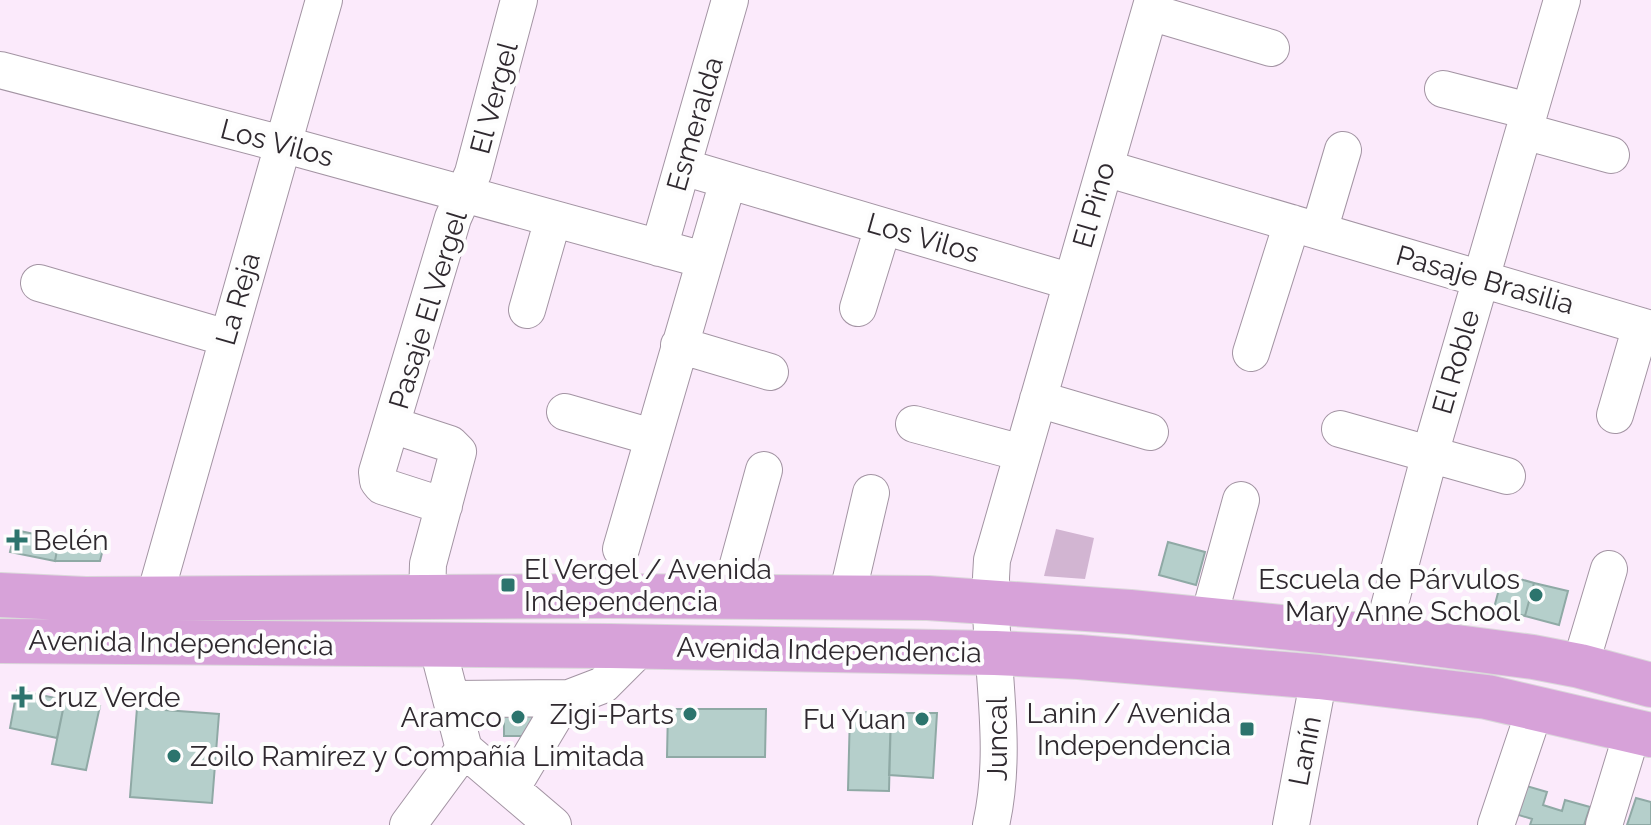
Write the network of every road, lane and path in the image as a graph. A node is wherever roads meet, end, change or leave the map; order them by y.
1 (324, 0) edge
2 (519, 0) edge
3 (730, 0) edge
4 (1562, 0) edge
5 (1152, 6) edge
6 (1271, 48) dead end
7 (0, 70) edge
8 (1443, 89) dead end
9 (1526, 121) junction
10 (282, 144) junction
11 (1343, 150) dead end
12 (1611, 155) dead end
13 (683, 167) junction
14 (1105, 168) junction
15 (728, 181) junction
16 (464, 194) junction
17 (553, 219) junction
18 (883, 227) junction
19 (1305, 227) junction
20 (659, 248) junction
21 (704, 260) junction
22 (1480, 278) junction
23 (1072, 282) junction
24 (39, 283) dead end
25 (858, 308) dead end
26 (527, 310) dead end
27 (1646, 327) edge
28 (227, 338) junction
29 (679, 345) junction
30 (1251, 353) dead end
31 (770, 372) dead end
32 (1038, 399) junction
33 (565, 412) dead end
34 (1615, 415) dead end
35 (914, 424) dead end
36 (392, 425) junction
37 (1340, 429) dead end
38 (1150, 432) dead end
39 (652, 437) junction
40 (1022, 453) junction
41 (1430, 454) junction
42 (764, 470) dead end
43 (1507, 476) dead end
44 (871, 493) dead end
45 (1241, 500) dead end
46 (444, 506) junction
47 (621, 549) dead end
48 (1609, 569) dead end
49 (0, 595) edge
50 (847, 596) junction
51 (427, 597) junction
52 (729, 597) junction
53 (154, 599) junction
54 (989, 601) junction
55 (1208, 620) junction
56 (1381, 637) junction
57 (0, 641) edge
58 (437, 645) junction
59 (642, 646) junction
60 (995, 653) junction
61 (1580, 666) junction
62 (1319, 677) junction
63 (1651, 685) edge
64 (569, 698) junction
65 (451, 699) junction
66 (1536, 706) junction
67 (1642, 733) edge
68 (464, 749) junction
69 (511, 789) junction
70 (408, 825) edge
71 (553, 825) edge
72 (991, 825) edge
73 (1291, 825) edge
74 (1496, 825) edge
75 (1604, 825) edge

1 - 10 street, La Reja
2 - 16 street, El Vergel
3 - 13 street, Esmeralda
4 - 9 street, El Roble
5 - 6 street, El Pino
5 - 14 street, El Pino
7 - 10 street, Los Vilos
8 - 9 street
9 - 12 street
9 - 22 street, El Roble
10 - 16 street, Los Vilos
10 - 28 street, La Reja
11 - 19 street
13 - 15 street, Los Vilos
13 - 20 street, Esmeralda
14 - 19 street, Pasaje Brasilia
14 - 23 street, El Pino
15 - 18 street, Los Vilos
15 - 21 street, Esmeralda
16 - 17 street, Los Vilos
16 - 36 street, Pasaje El Vergel
17 - 20 street, Los Vilos
17 - 26 street
18 - 23 street, Los Vilos
18 - 25 street
19 - 22 street, Pasaje Brasilia
19 - 30 street
20 - 21 street, Los Vilos
21 - 29 street, Esmeralda
22 - 27 street, Pasaje Brasilia
22 - 41 street, El Roble
23 - 32 street, El Pino
24 - 28 street
27 - 34 street
28 - 53 street, La Reja
29 - 31 street
29 - 39 street, Esmeralda
32 - 38 street
32 - 40 street, El Pino
33 - 39 street
35 - 40 street
36 - 46 street, Pasaje El Vergel
36 - 46 street, Pasaje El Vergel
37 - 41 street, El Roble
39 - 47 street, Esmeralda
40 - 54 street, El Pino
41 - 43 street, El Roble
41 - 56 street, El Roble
42 - 52 street
44 - 50 street
45 - 55 street
46 - 51 street, Pasaje El Vergel
48 - 61 street
49 - 53 main road, Avenida Independencia
50 - 52 main road, Avenida Independencia
50 - 54 main road, Avenida Independencia
51 - 52 main road, Avenida Independencia
51 - 53 main road, Avenida Independencia
54 - 55 main road, Avenida Independencia
54 - 60 street, El Pino
55 - 56 main road, Avenida Independencia
56 - 61 main road, Avenida Independencia
57 - 58 main road, Avenida Independencia
58 - 59 main road, Avenida Independencia
58 - 65 street
59 - 60 main road, Avenida Independencia
59 - 64 street
60 - 62 main road, Avenida Independencia
60 - 72 street, Juncal
61 - 63 main road, Avenida Independencia
62 - 66 main road, Avenida Independencia
62 - 73 street, Lanín
64 - 65 street
64 - 69 street
65 - 68 street
66 - 67 main road, Avenida Independencia
66 - 74 street
67 - 75 street
68 - 69 street
68 - 70 street
69 - 71 street

